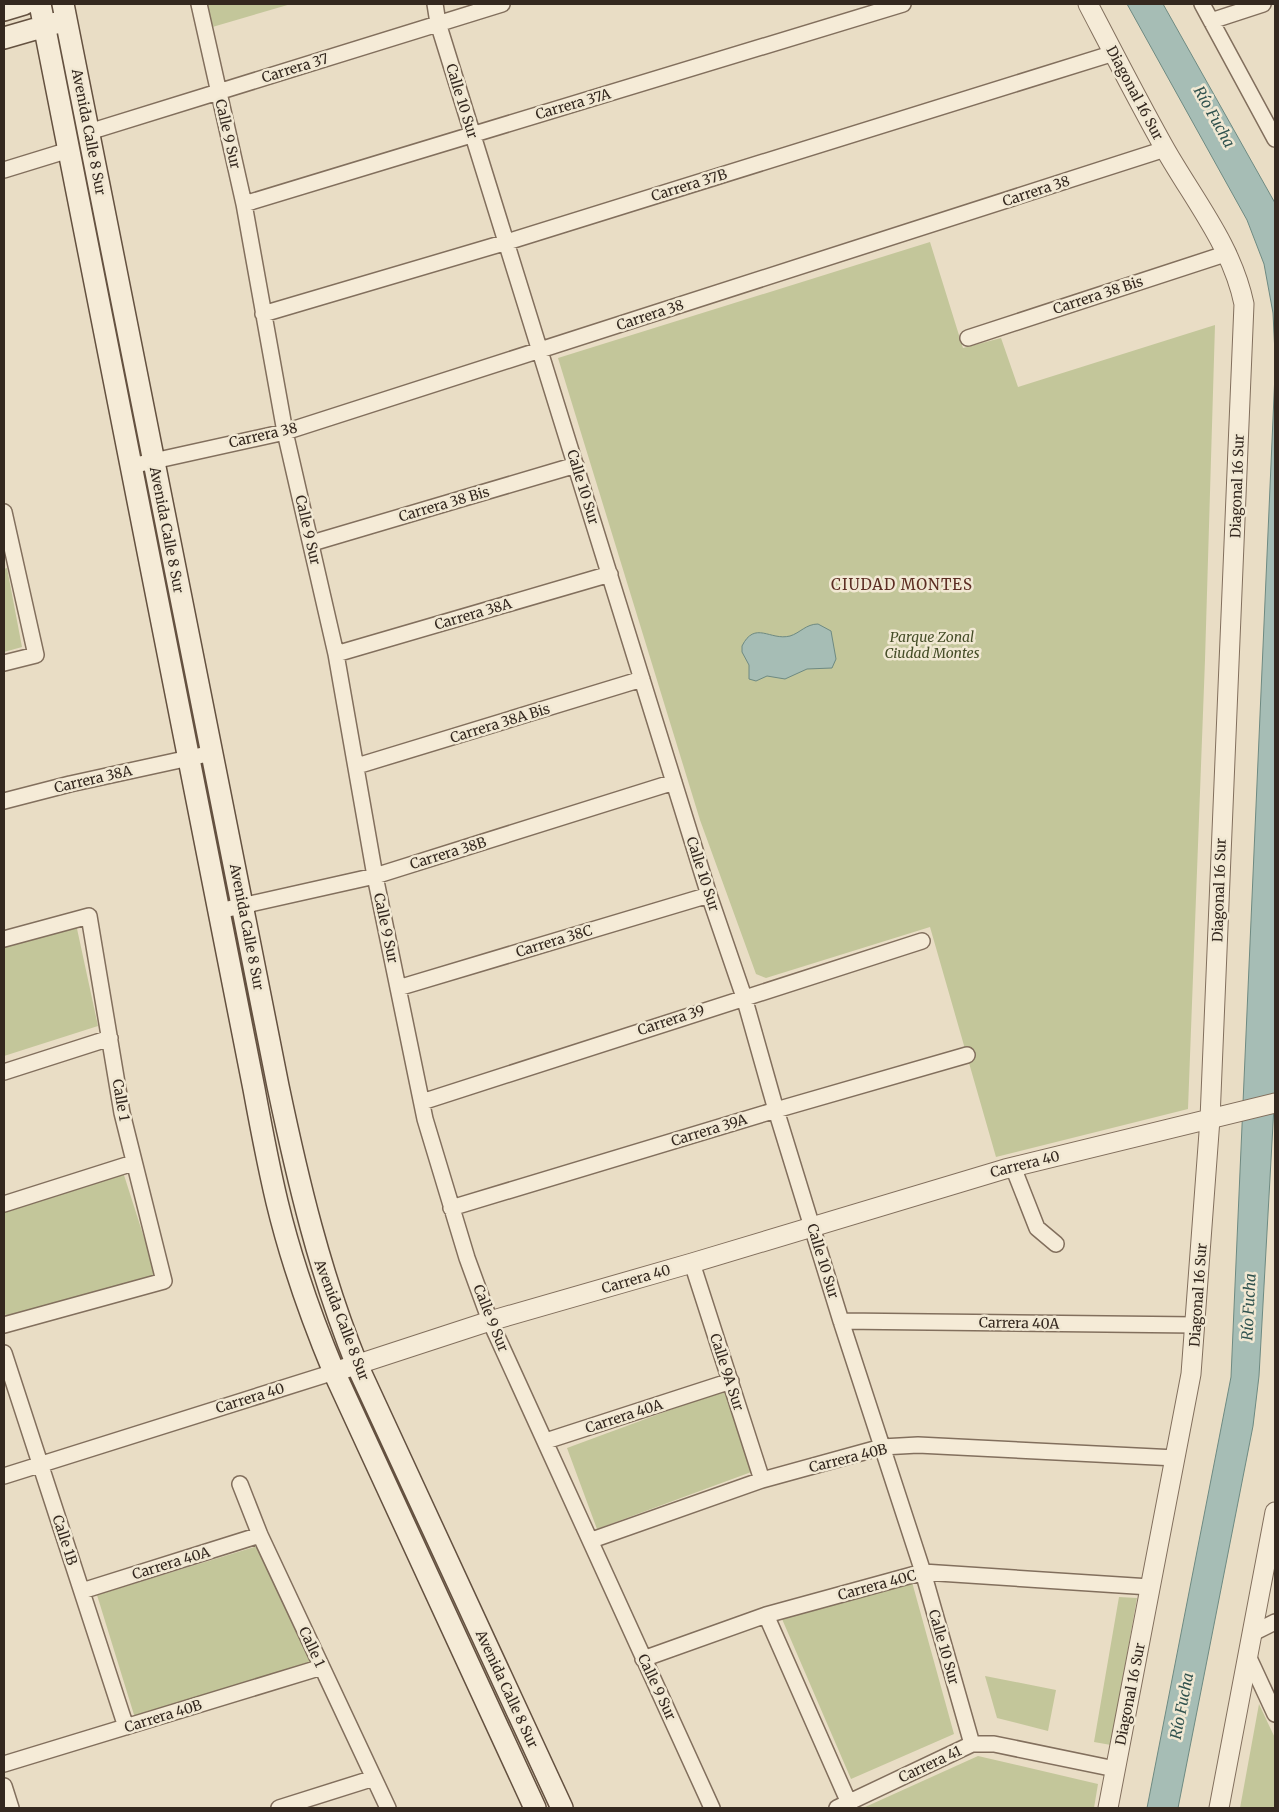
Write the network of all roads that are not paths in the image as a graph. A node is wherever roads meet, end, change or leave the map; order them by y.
1 (24, 4) edge
2 (40, 4) edge
3 (199, 4) edge
4 (435, 4) edge
5 (502, 4) edge
6 (903, 4) edge
7 (1088, 4) edge
8 (1202, 4) edge
9 (1262, 4) edge
10 (4, 10) edge
11 (65, 12) edge
12 (1211, 21) junction
13 (438, 24) junction
14 (44, 26) junction
15 (4, 38) edge
16 (1114, 53) junction
17 (218, 92) junction
18 (1271, 120) edge
19 (88, 132) junction
20 (472, 133) junction
21 (1275, 139) edge
22 (1165, 149) junction
23 (68, 150) junction
24 (4, 170) edge
25 (244, 204) junction
26 (506, 242) junction
27 (1228, 252) junction
28 (263, 314) junction
29 (968, 338) dead end
30 (540, 351) junction
31 (285, 432) junction
32 (154, 460) junction
33 (576, 465) junction
34 (131, 466) junction
35 (4, 512) edge
36 (312, 543) junction
37 (9, 559) edge
38 (610, 574) junction
39 (336, 654) junction
40 (4, 663) edge
41 (642, 679) junction
42 (212, 753) junction
43 (188, 757) junction
44 (357, 766) junction
45 (674, 782) junction
46 (4, 801) edge
47 (375, 876) junction
48 (709, 895) junction
49 (242, 906) junction
50 (219, 911) junction
51 (4, 939) edge
52 (922, 941) dead end
53 (398, 988) junction
54 (744, 997) junction
55 (110, 1038) junction
56 (967, 1055) dead end
57 (4, 1072) edge
58 (422, 1102) junction
59 (1275, 1103) edge
60 (776, 1110) junction
61 (1218, 1117) junction
62 (133, 1163) junction
63 (1013, 1166) junction
64 (4, 1204) edge
65 (451, 1208) junction
66 (813, 1227) junction
67 (1056, 1244) dead end
68 (692, 1263) junction
69 (490, 1321) junction
70 (841, 1321) junction
71 (4, 1325) edge
72 (1196, 1325) junction
73 (4, 1354) edge
74 (357, 1365) junction
75 (334, 1372) junction
76 (731, 1381) junction
77 (546, 1441) junction
78 (882, 1447) junction
79 (1176, 1458) junction
80 (40, 1464) junction
81 (4, 1476) edge
82 (762, 1480) junction
83 (240, 1484) dead end
84 (1275, 1512) edge
85 (260, 1535) junction
86 (592, 1540) junction
87 (923, 1572) junction
88 (1150, 1587) junction
89 (82, 1591) junction
90 (766, 1615) junction
91 (1275, 1622) edge
92 (1253, 1633) junction
93 (643, 1658) junction
94 (1249, 1658) junction
95 (322, 1668) junction
96 (1275, 1714) edge
97 (126, 1726) junction
98 (972, 1744) junction
99 (4, 1764) edge
100 (1115, 1769) junction
101 (374, 1778) junction
102 (4, 1786) edge
103 (843, 1806) edge
104 (11, 1808) edge
105 (279, 1808) edge
106 (388, 1808) edge
107 (535, 1808) edge
108 (562, 1808) edge
109 (712, 1808) edge
110 (1108, 1808) edge
111 (1218, 1808) edge

1 - 10 main road
2 - 14 main road, Avenida Calle 8 Sur
3 - 17 street, Calle 9 Sur
4 - 13 street, Calle 10 Sur
5 - 13 street, Carrera 37
6 - 20 street, Carrera 37A
7 - 16 street, Diagonal 16 Sur
8 - 12 street
9 - 12 street
11 - 14 main road
11 - 19 main road, Avenida Calle 8 Sur
12 - 18 street
13 - 17 street, Carrera 37
13 - 20 street, Calle 10 Sur
14 - 15 main road
14 - 23 main road, Avenida Calle 8 Sur
16 - 22 street, Diagonal 16 Sur
16 - 26 street, Carrera 37B
17 - 19 street, Carrera 37
17 - 25 street, Calle 9 Sur
18 - 21 street
19 - 32 main road, Avenida Calle 8 Sur
20 - 25 street, Carrera 37A
20 - 26 street, Calle 10 Sur
22 - 27 street, Diagonal 16 Sur
22 - 30 street, Carrera 38
23 - 24 street
23 - 34 main road, Avenida Calle 8 Sur
25 - 28 street, Calle 9 Sur
26 - 28 street, Carrera 37B
26 - 30 street, Calle 10 Sur
27 - 29 street, Carrera 38 Bis
27 - 61 street, Diagonal 16 Sur
28 - 31 street, Calle 9 Sur
30 - 31 street, Carrera 38
30 - 33 street, Calle 10 Sur
31 - 32 street, Carrera 38
31 - 36 street, Calle 9 Sur
32 - 34 street, Carrera 38
32 - 42 main road, Avenida Calle 8 Sur
33 - 36 street, Carrera 38 Bis
33 - 38 street, Calle 10 Sur
34 - 43 main road, Avenida Calle 8 Sur
35 - 37 street
36 - 39 street, Calle 9 Sur
37 - 40 street
38 - 39 street, Carrera 38A
38 - 41 street, Calle 10 Sur
39 - 44 street, Calle 9 Sur
41 - 44 street, Carrera 38A Bis
41 - 45 street, Calle 10 Sur
42 - 43 street, Carrera 38A
42 - 49 main road, Avenida Calle 8 Sur
43 - 46 street, Carrera 38A
43 - 50 main road, Avenida Calle 8 Sur
44 - 47 street, Calle 9 Sur
45 - 47 street, Carrera 38B
45 - 48 street, Calle 10 Sur
47 - 49 street, Carrera 38B
47 - 53 street, Calle 9 Sur
48 - 53 street, Carrera 38C
48 - 54 street, Calle 10 Sur
49 - 50 street, Carrera 38B
49 - 74 main road, Avenida Calle 8 Sur
50 - 75 main road, Avenida Calle 8 Sur
51 - 55 street, Calle 1
52 - 54 street, Carrera 39
53 - 58 street, Calle 9 Sur
54 - 58 street, Carrera 39
54 - 60 street, Calle 10 Sur
55 - 57 street
55 - 62 street, Calle 1
56 - 60 street, Carrera 39A
58 - 65 street, Calle 9 Sur
59 - 61 street, Carrera 40
60 - 65 street, Carrera 39A
60 - 66 street, Calle 10 Sur
61 - 63 street, Carrera 40
61 - 72 street, Diagonal 16 Sur
62 - 64 street
62 - 71 street, Calle 1
63 - 66 street, Carrera 40
63 - 67 street
65 - 69 street, Calle 9 Sur
66 - 68 street, Carrera 40
66 - 70 street, Calle 10 Sur
68 - 69 street, Carrera 40
68 - 76 street, Calle 9A Sur
69 - 74 street, Carrera 40
69 - 77 street, Calle 9 Sur
70 - 72 street, Carrera 40A
70 - 78 street, Calle 10 Sur
72 - 79 street, Diagonal 16 Sur
73 - 80 street, Calle 1B
74 - 75 street, Carrera 40
74 - 108 main road, Avenida Calle 8 Sur
75 - 80 street, Carrera 40
75 - 107 main road, Avenida Calle 8 Sur
76 - 77 street, Carrera 40A
76 - 82 street, Calle 9A Sur
77 - 86 street, Calle 9 Sur
78 - 79 street, Carrera 40B
78 - 82 street, Carrera 40B
78 - 87 street, Calle 10 Sur
79 - 88 street, Diagonal 16 Sur
80 - 81 street, Carrera 40
80 - 89 street, Calle 1B
82 - 86 street, Carrera 40B
83 - 85 street, Calle 1
84 - 92 street
85 - 89 street, Carrera 40A
85 - 95 street, Calle 1
86 - 93 street, Calle 9 Sur
87 - 88 street, Carrera 40C
87 - 90 street, Carrera 40C
87 - 98 street, Calle 10 Sur
88 - 100 street, Diagonal 16 Sur
89 - 97 street, Calle 1B
90 - 93 street, Carrera 40C
90 - 103 street
91 - 92 street
92 - 94 street
93 - 109 street, Calle 9 Sur
94 - 96 street
94 - 111 street
95 - 97 street, Carrera 40B
95 - 101 street, Calle 1
97 - 99 street, Carrera 40B
98 - 100 street, Carrera 41
98 - 103 street, Carrera 41
100 - 110 street, Diagonal 16 Sur
101 - 105 street
101 - 106 street, Calle 1
102 - 104 street

